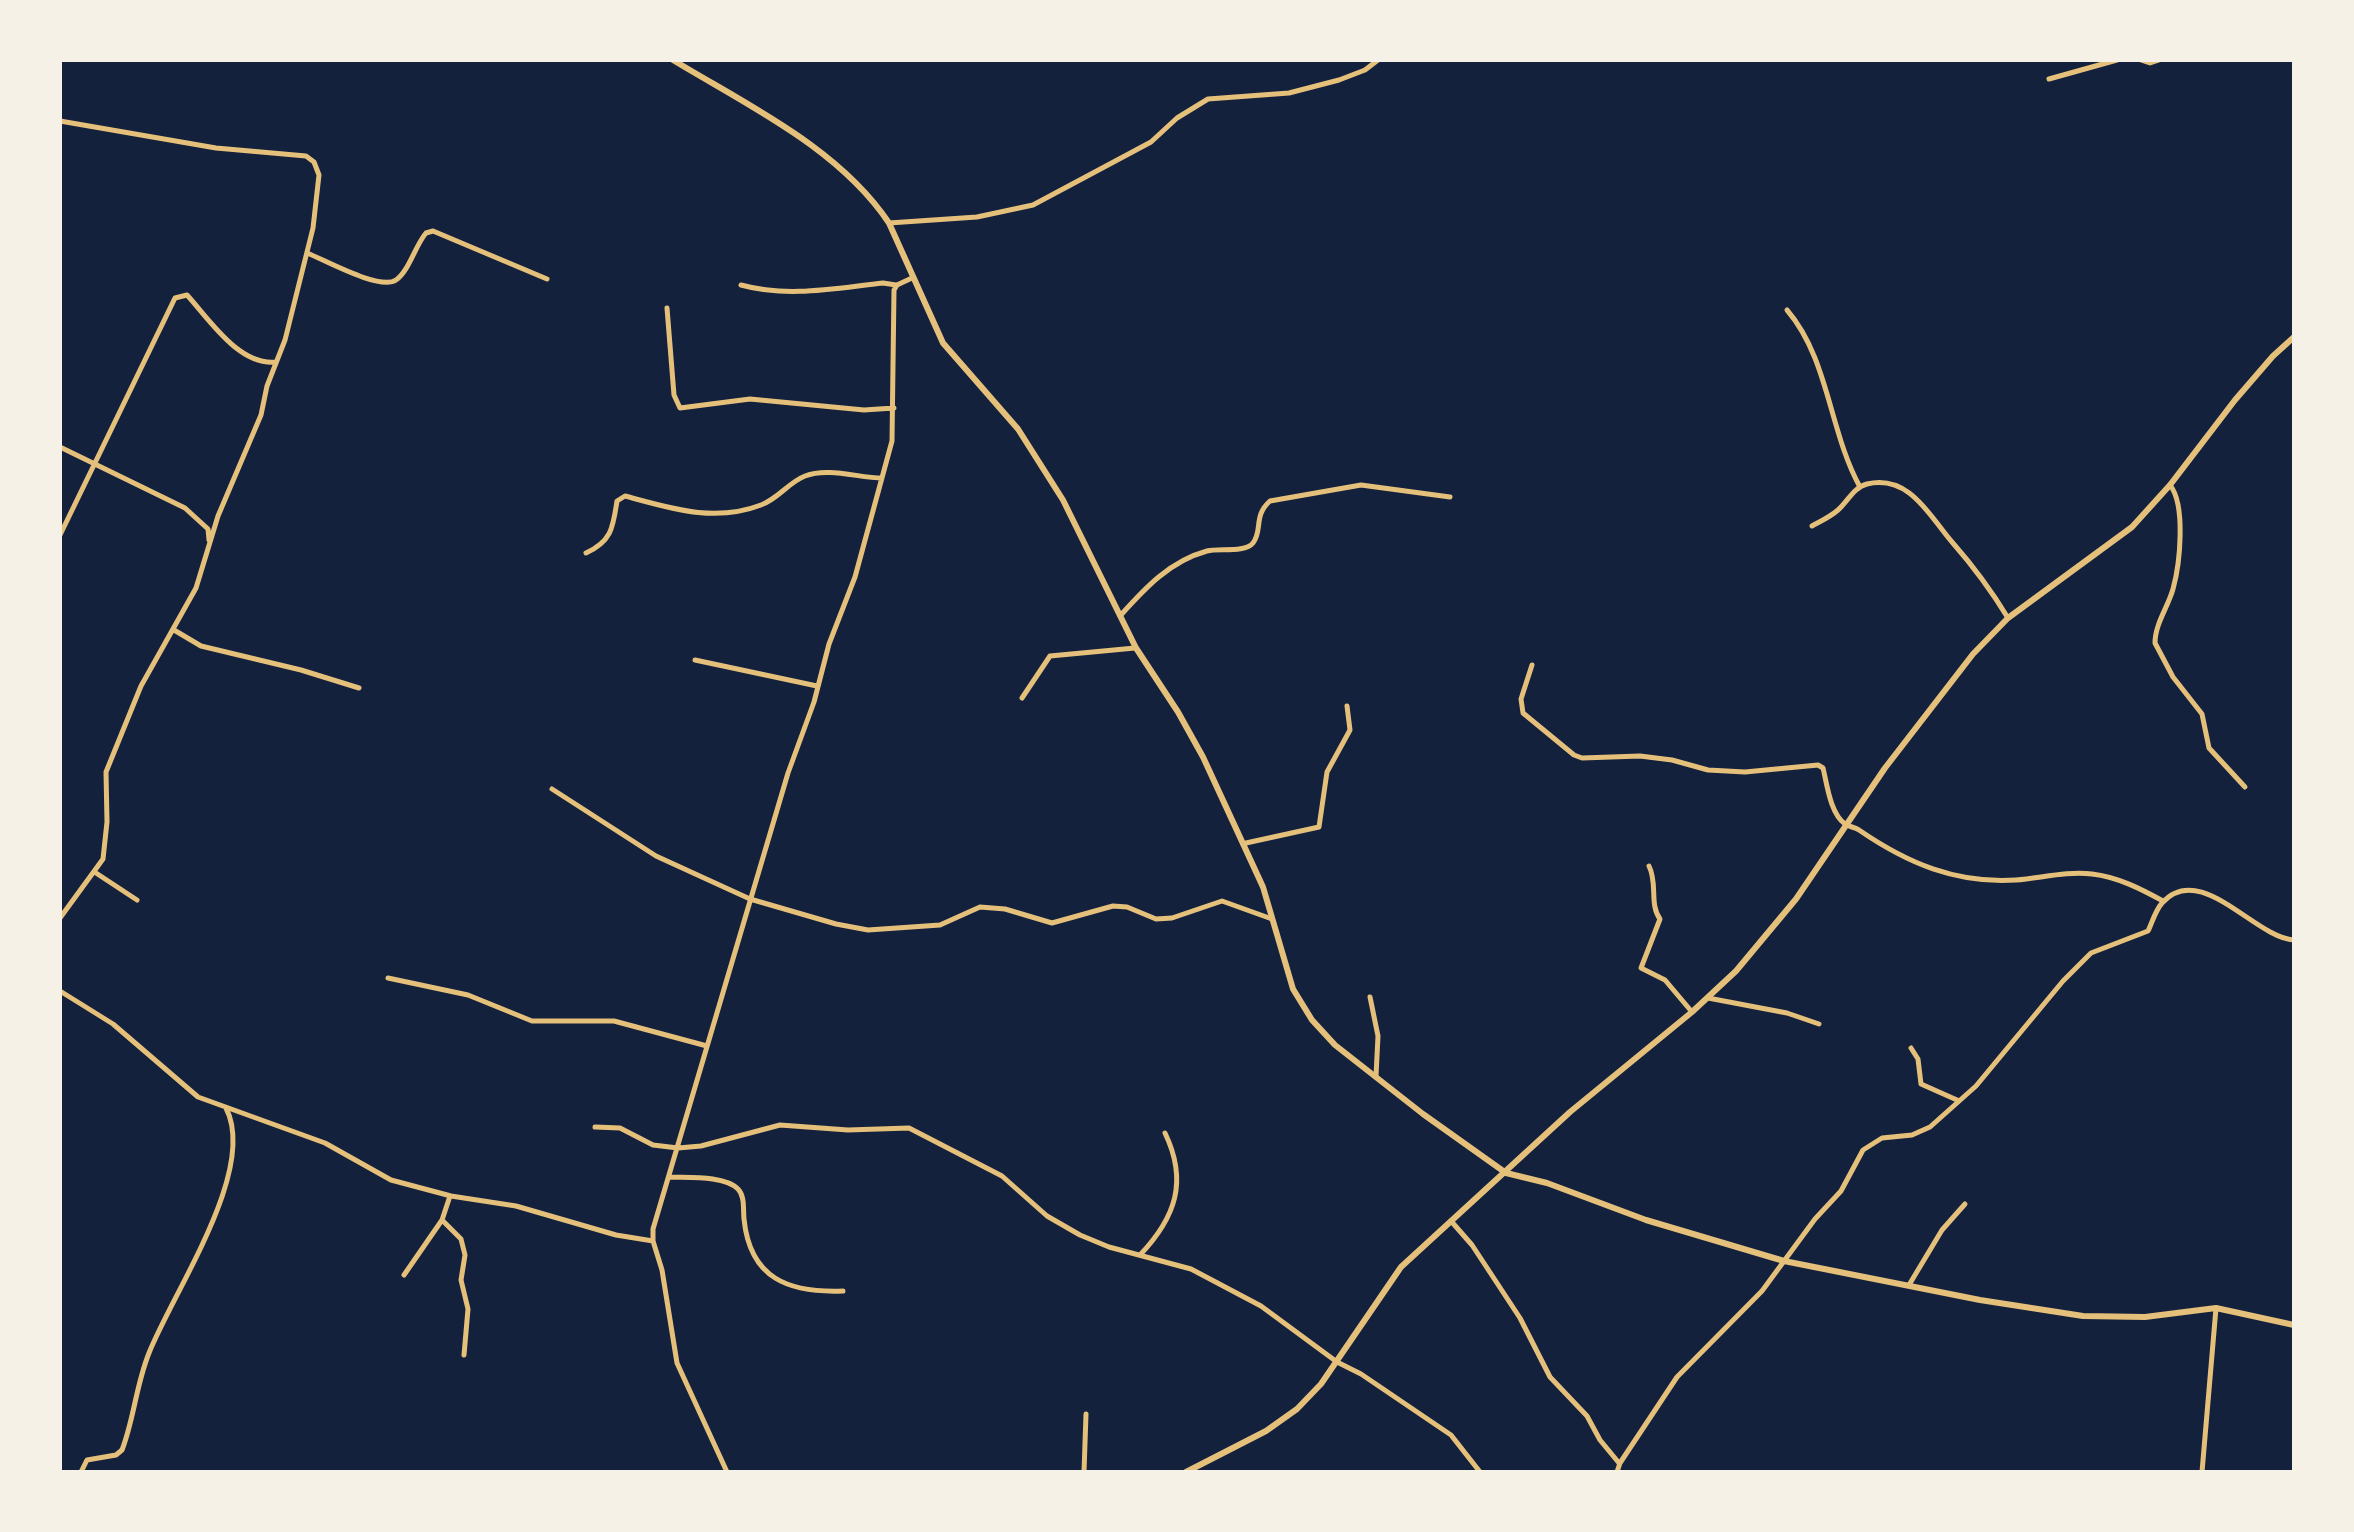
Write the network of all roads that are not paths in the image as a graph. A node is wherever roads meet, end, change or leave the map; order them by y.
1 (673, 60) edge
2 (1378, 60) edge
3 (2117, 60) edge
4 (2140, 60) edge
5 (2158, 60) edge
6 (2049, 79) dead end
7 (60, 121) edge
8 (889, 222) junction
9 (307, 253) junction
10 (912, 278) junction
11 (548, 279) dead end
12 (897, 285) junction
13 (741, 286) dead end
14 (667, 308) dead end
15 (1787, 310) dead end
16 (2294, 337) edge
17 (277, 362) junction
18 (894, 408) junction
19 (60, 447) edge
20 (95, 462) junction
21 (883, 478) junction
22 (2170, 485) junction
23 (1860, 487) junction
24 (1450, 497) dead end
25 (1812, 526) dead end
26 (60, 535) edge
27 (210, 544) junction
28 (586, 553) dead end
29 (1120, 616) junction
30 (2008, 618) junction
31 (174, 630) junction
32 (1136, 648) junction
33 (695, 660) dead end
34 (1532, 665) dead end
35 (817, 686) junction
36 (359, 688) dead end
37 (1022, 698) dead end
38 (1348, 706) dead end
39 (2245, 787) dead end
40 (552, 788) dead end
41 (1846, 824) junction
42 (1246, 843) junction
43 (1649, 866) dead end
44 (96, 872) junction
45 (750, 899) junction
46 (137, 900) dead end
47 (2163, 900) junction
48 (60, 918) edge
49 (1274, 920) junction
50 (2294, 940) edge
51 (388, 978) dead end
52 (60, 991) edge
53 (1370, 997) dead end
54 (1708, 998) junction
55 (1692, 1012) junction
56 (1818, 1024) dead end
57 (707, 1046) junction
58 (1912, 1048) dead end
59 (1376, 1076) junction
60 (1958, 1100) junction
61 (226, 1108) junction
62 (595, 1128) dead end
63 (1164, 1132) dead end
64 (678, 1148) junction
65 (1506, 1173) junction
66 (669, 1177) junction
67 (450, 1196) junction
68 (1964, 1204) dead end
69 (442, 1220) junction
70 (1451, 1221) junction
71 (653, 1242) junction
72 (1140, 1254) junction
73 (1784, 1261) junction
74 (404, 1275) dead end
75 (1910, 1285) junction
76 (843, 1291) dead end
77 (2216, 1308) junction
78 (2294, 1325) edge
79 (464, 1355) dead end
80 (1337, 1362) junction
81 (1086, 1414) dead end
82 (1620, 1463) junction
83 (81, 1472) edge
84 (727, 1472) edge
85 (1084, 1472) edge
86 (1186, 1472) edge
87 (1480, 1472) edge
88 (1617, 1472) edge
89 (2202, 1472) edge

1 - 8 street
2 - 8 street
3 - 6 street
4 - 5 street
7 - 9 street
8 - 10 street
9 - 11 street
9 - 17 street
10 - 12 street
10 - 29 street
12 - 13 street
12 - 18 street
14 - 18 street
15 - 23 street
16 - 22 street
17 - 20 street
17 - 27 street
18 - 21 street
19 - 20 street
20 - 26 street
20 - 27 street
21 - 28 street
21 - 35 street
22 - 30 street
22 - 39 street
23 - 25 street
23 - 30 street
24 - 29 street
27 - 31 street
29 - 32 street
30 - 41 street
31 - 36 street
31 - 44 street
32 - 37 street
32 - 42 street
33 - 35 street
34 - 41 street
35 - 45 street
38 - 42 street
40 - 45 street
41 - 47 street
41 - 54 street
42 - 49 street
43 - 55 street
44 - 46 street
44 - 48 street
45 - 49 street
45 - 57 street
47 - 50 street
47 - 60 street
49 - 59 street
51 - 57 street
52 - 61 street
53 - 59 street
54 - 55 street
54 - 56 street
55 - 65 street
57 - 64 street
58 - 60 street
59 - 65 street
60 - 73 street
61 - 67 street
61 - 83 street
62 - 64 street
63 - 72 street
64 - 66 street
64 - 72 street
65 - 70 street
65 - 73 street
66 - 71 street
66 - 76 street
67 - 69 street
67 - 71 street
68 - 75 street
69 - 74 street
69 - 79 street
70 - 80 street
70 - 82 street
71 - 84 street
72 - 80 street
73 - 75 street
73 - 82 street
75 - 77 street
77 - 78 street
77 - 89 street
80 - 86 street
80 - 87 street
81 - 85 street
82 - 88 street

